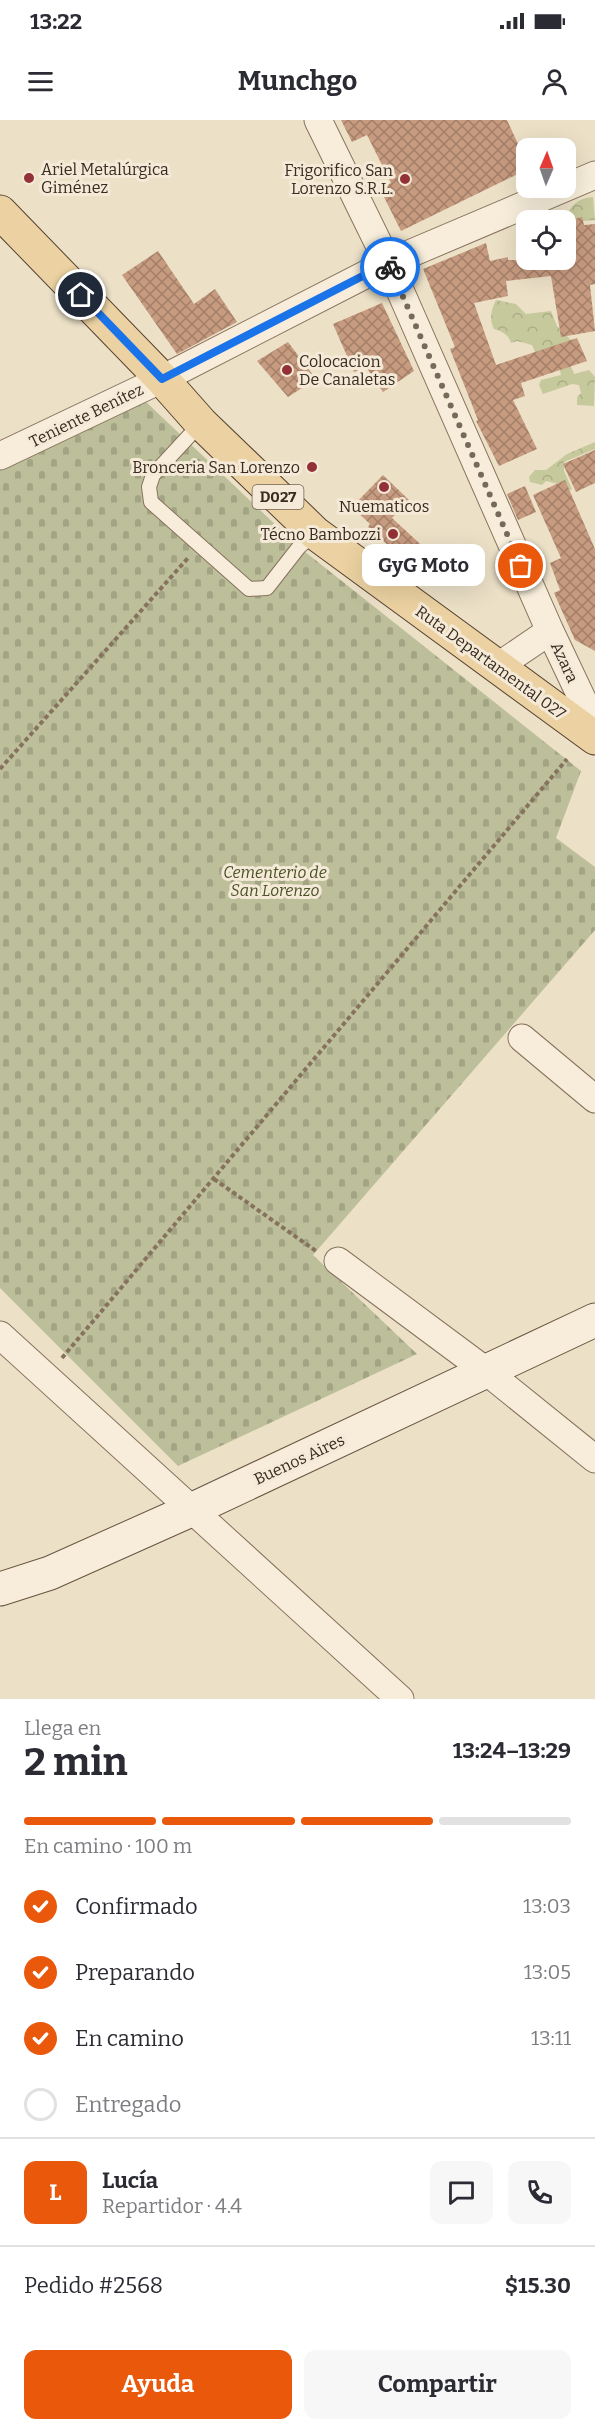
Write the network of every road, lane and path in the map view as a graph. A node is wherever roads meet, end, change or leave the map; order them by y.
1 (318, 120) edge
2 (595, 175) edge
3 (0, 212) edge
4 (388, 263) junction
5 (162, 379) junction
6 (201, 423) junction
7 (8, 448) edge
8 (315, 533) junction
9 (201, 544) junction
10 (550, 631) junction
11 (497, 666) junction
12 (595, 726) edge
13 (595, 738) edge
14 (567, 759) dead end
15 (0, 769) edge
16 (522, 1038) dead end
17 (595, 1100) edge
18 (214, 1179) junction
19 (327, 1256) joint
20 (595, 1320) edge
21 (0, 1335) edge
22 (486, 1371) junction
23 (46, 1377) junction
24 (595, 1459) edge
25 (191, 1510) junction
26 (0, 1589) edge
27 (388, 1696) edge

1 - 4 street, Azara
2 - 4 street, Teniente Benítez
3 - 5 main road, Ruta Departamental 027 / D027
4 - 5 street, Teniente Benítez
4 - 10 street, Azara
5 - 6 main road, Ruta Departamental 027 / D027
5 - 7 street, Teniente Benítez
6 - 8 main road, Ruta Departamental 027 / D027
6 - 9 lane
8 - 9 lane
8 - 11 main road, Ruta Departamental 027 / D027
9 - 15 path
10 - 11 street, Azara
10 - 12 street, Azara
11 - 13 main road, Ruta Departamental 027 / D027
14 - 18 path
16 - 17 street
18 - 19 path
18 - 23 path
19 - 22 street
20 - 22 street, Buenos Aires
21 - 23 street
22 - 24 street
22 - 25 street, Buenos Aires
23 - 25 street
25 - 26 street, Buenos Aires
25 - 27 street

